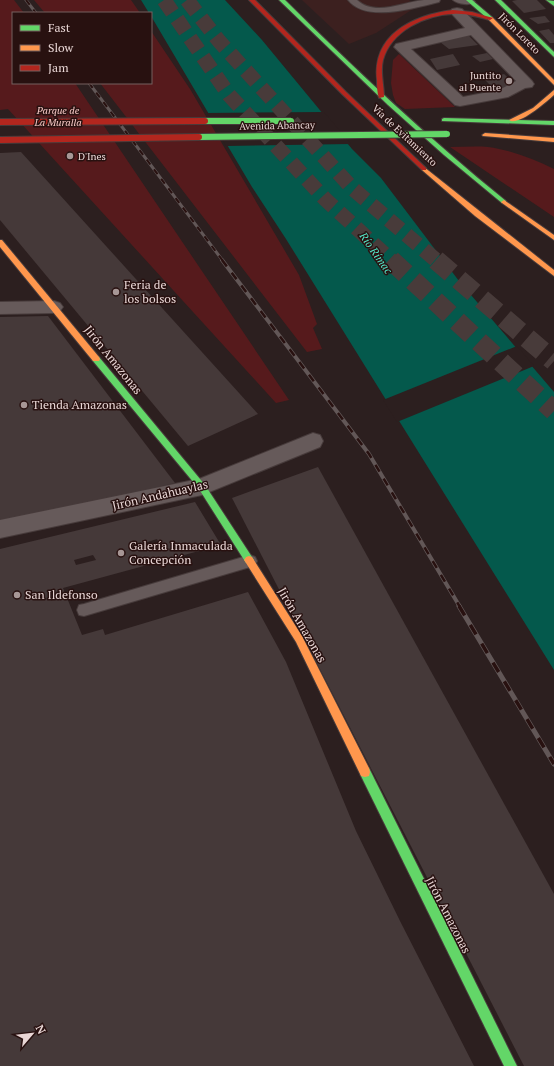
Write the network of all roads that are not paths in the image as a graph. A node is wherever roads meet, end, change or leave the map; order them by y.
1 (252, 0) edge
2 (282, 0) edge
3 (352, 0) edge
4 (436, 0) edge
5 (498, 0) edge
6 (549, 0) edge
7 (470, 1) edge
8 (554, 4) edge
9 (457, 6) edge
10 (490, 18) junction
11 (474, 30) junction
12 (554, 55) edge
13 (554, 83) edge
14 (554, 92) edge
15 (382, 97) junction
16 (420, 120) dead end
17 (440, 120) dead end
18 (301, 121) dead end
19 (357, 121) dead end
20 (0, 122) edge
21 (509, 122) junction
22 (554, 123) edge
23 (450, 134) dead end
24 (479, 135) dead end
25 (524, 138) junction
26 (0, 140) edge
27 (554, 140) edge
28 (554, 148) edge
29 (554, 238) edge
30 (0, 242) edge
31 (554, 274) edge
32 (54, 307) junction
33 (0, 308) edge
34 (313, 441) dead end
35 (202, 487) junction
36 (0, 529) edge
37 (250, 561) junction
38 (84, 610) dead end
39 (511, 1066) edge

1 - 31 main road, Vía de Evitamiento
2 - 15 main road, Vía de Evitamiento
3 - 4 lane
5 - 12 main road, Jirón Loreto
6 - 8 main road
7 - 9 lane
7 - 10 main road, Jirón Loreto
9 - 10 main road
9 - 11 street
9 - 15 main road
10 - 13 main road, Jirón Loreto
11 - 11 street
14 - 21 main road
15 - 29 main road, Vía de Evitamiento
16 - 19 main road
17 - 21 main road
18 - 20 main road, Avenida Abancay, bridge
21 - 22 main road
23 - 26 main road, Avenida Abancay, bridge
24 - 25 main road
25 - 27 main road
25 - 28 main road
30 - 32 main road, Jirón Amazonas
32 - 33 street
32 - 35 main road, Jirón Amazonas
34 - 35 street, Jirón Andahuaylas
35 - 36 street, Jirón Andahuaylas
35 - 37 main road, Jirón Amazonas
37 - 38 lane
37 - 39 main road, Jirón Amazonas

